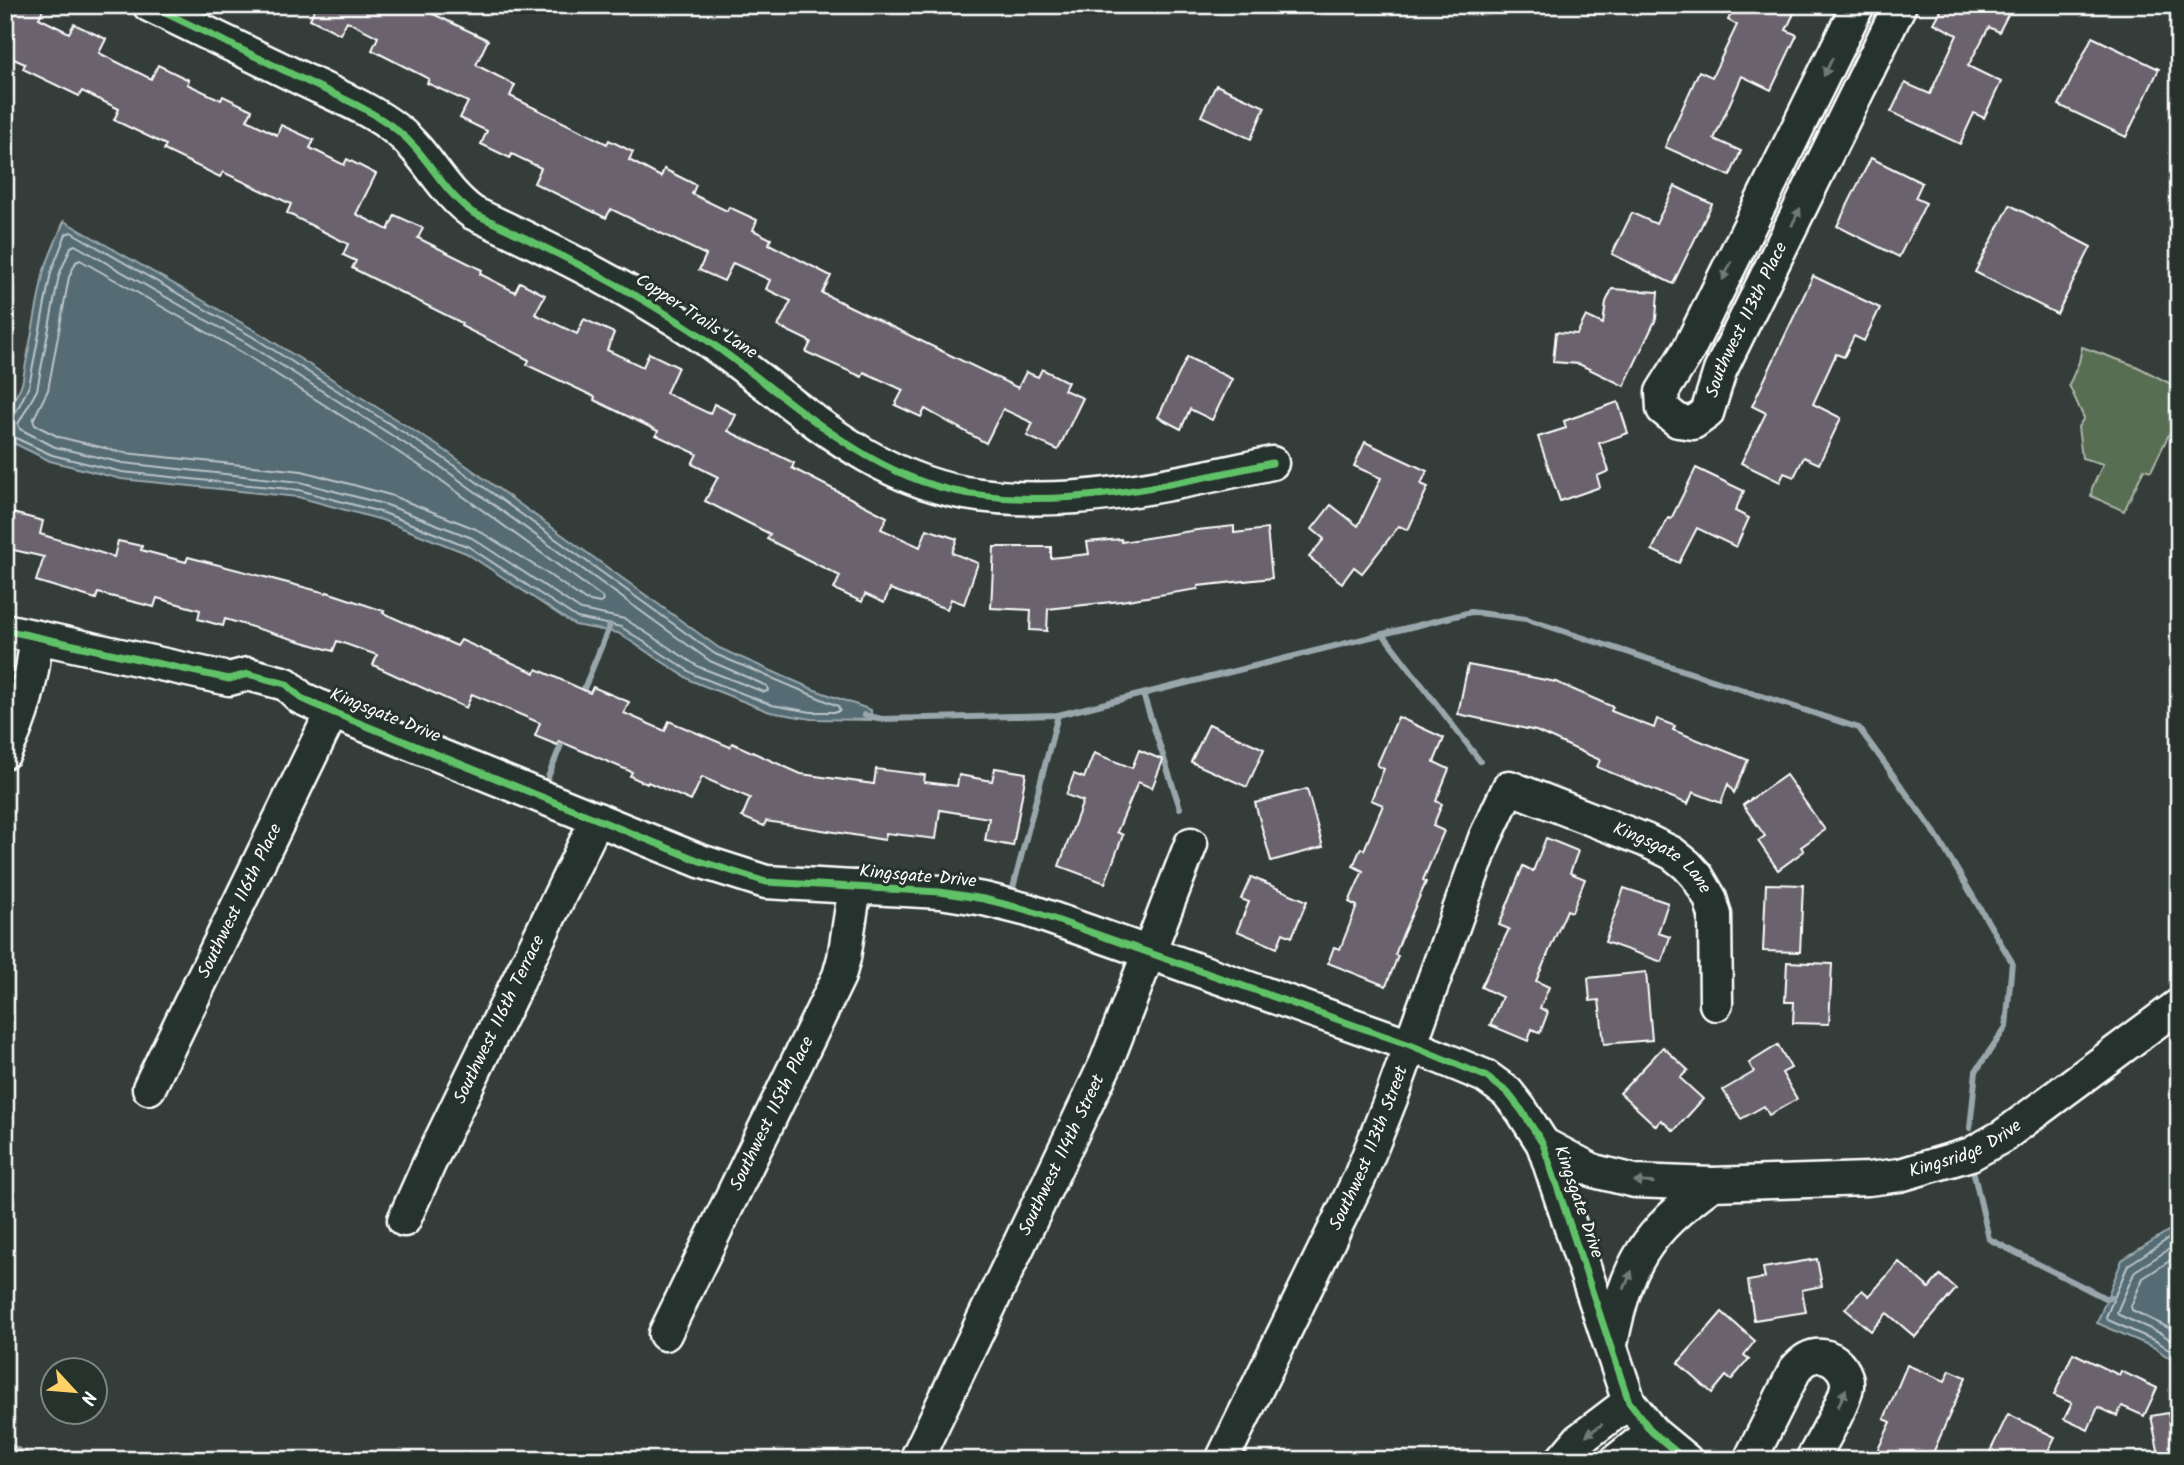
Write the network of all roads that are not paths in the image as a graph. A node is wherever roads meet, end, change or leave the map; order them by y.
1 (149, 5) edge
2 (1858, 5) edge
3 (1900, 5) edge
4 (1272, 463) dead end
5 (5, 630) edge
6 (36, 637) junction
7 (332, 712) junction
8 (5, 752) edge
9 (1508, 787) joint
10 (597, 819) junction
11 (1191, 844) dead end
12 (855, 887) junction
13 (1150, 952) junction
14 (1716, 1004) dead end
15 (2179, 1005) edge
16 (1410, 1045) junction
17 (149, 1088) dead end
18 (1543, 1144) junction
19 (1712, 1184) junction
20 (404, 1220) dead end
21 (665, 1334) dead end
22 (1611, 1346) junction
23 (1629, 1402) junction
24 (1652, 1432) junction
25 (916, 1460) edge
26 (1222, 1460) edge
27 (1562, 1460) edge
28 (1617, 1460) edge
29 (1686, 1460) edge
30 (1750, 1460) edge
31 (1812, 1460) edge

1 - 4 street, Copper Trails Lane
2 -> 3 street, Southwest 113th Place
5 - 6 street, Kingsgate Drive
6 - 7 street, Kingsgate Drive
6 - 8 street
7 - 10 street, Kingsgate Drive
7 - 17 street, Southwest 116th Place
9 - 14 street, Kingsgate Lane
9 - 16 street, Southwest 113th Street
10 - 12 street, Kingsgate Drive
10 - 20 street, Southwest 116th Terrace
11 - 13 street, Southwest 114th Street
12 - 13 street, Kingsgate Drive
12 - 21 street, Southwest 115th Place
13 - 16 street, Kingsgate Drive
13 - 25 street, Southwest 114th Street
15 - 19 street, Kingsridge Drive
16 - 18 street, Kingsgate Drive
16 - 26 street, Southwest 113th Street
19 -> 18 street, Kingsridge Drive
18 - 22 street, Kingsgate Drive
22 -> 19 street
22 - 23 street, Kingsgate Drive
23 - 24 street, Kingsgate Drive
23 -> 27 street
24 - 28 street
24 - 29 street, Kingsgate Drive
31 -> 30 street

